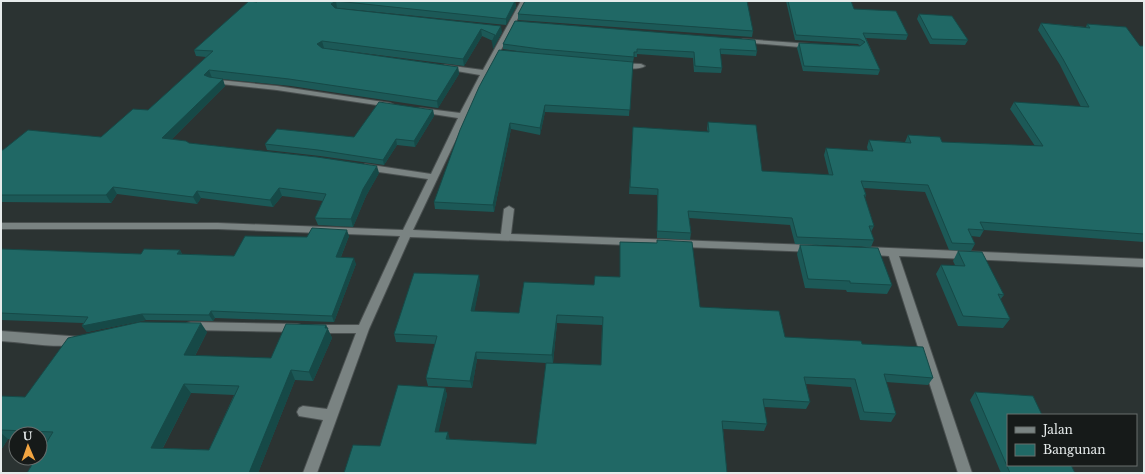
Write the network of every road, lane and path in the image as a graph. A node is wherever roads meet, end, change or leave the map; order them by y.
1 (521, 4) edge
2 (736, 40) edge
3 (820, 46) edge
4 (609, 64) edge
5 (641, 66) dead end
6 (439, 67) edge
7 (485, 73) junction
8 (212, 81) edge
9 (395, 106) edge
10 (410, 108) edge
11 (463, 116) junction
12 (358, 166) edge
13 (434, 176) junction
14 (509, 209) dead end
15 (1, 226) edge
16 (406, 234) junction
17 (506, 238) junction
18 (822, 250) edge
19 (854, 251) edge
20 (893, 252) junction
21 (1144, 264) edge
22 (178, 326) edge
23 (363, 330) junction
24 (1, 336) edge
25 (90, 338) edge
26 (303, 412) dead end
27 (332, 415) junction
28 (310, 473) edge
29 (965, 473) edge

1 - 7 street
2 - 3 street
4 - 5 street
6 - 7 street
7 - 11 street
8 - 9 street
10 - 11 street
11 - 13 street
12 - 13 street
13 - 16 street
14 - 17 street
15 - 16 street
16 - 17 street
16 - 23 street
17 - 18 street
19 - 20 street
20 - 21 street
20 - 29 street
22 - 23 street
23 - 27 street
24 - 25 street
26 - 27 street
27 - 28 street

